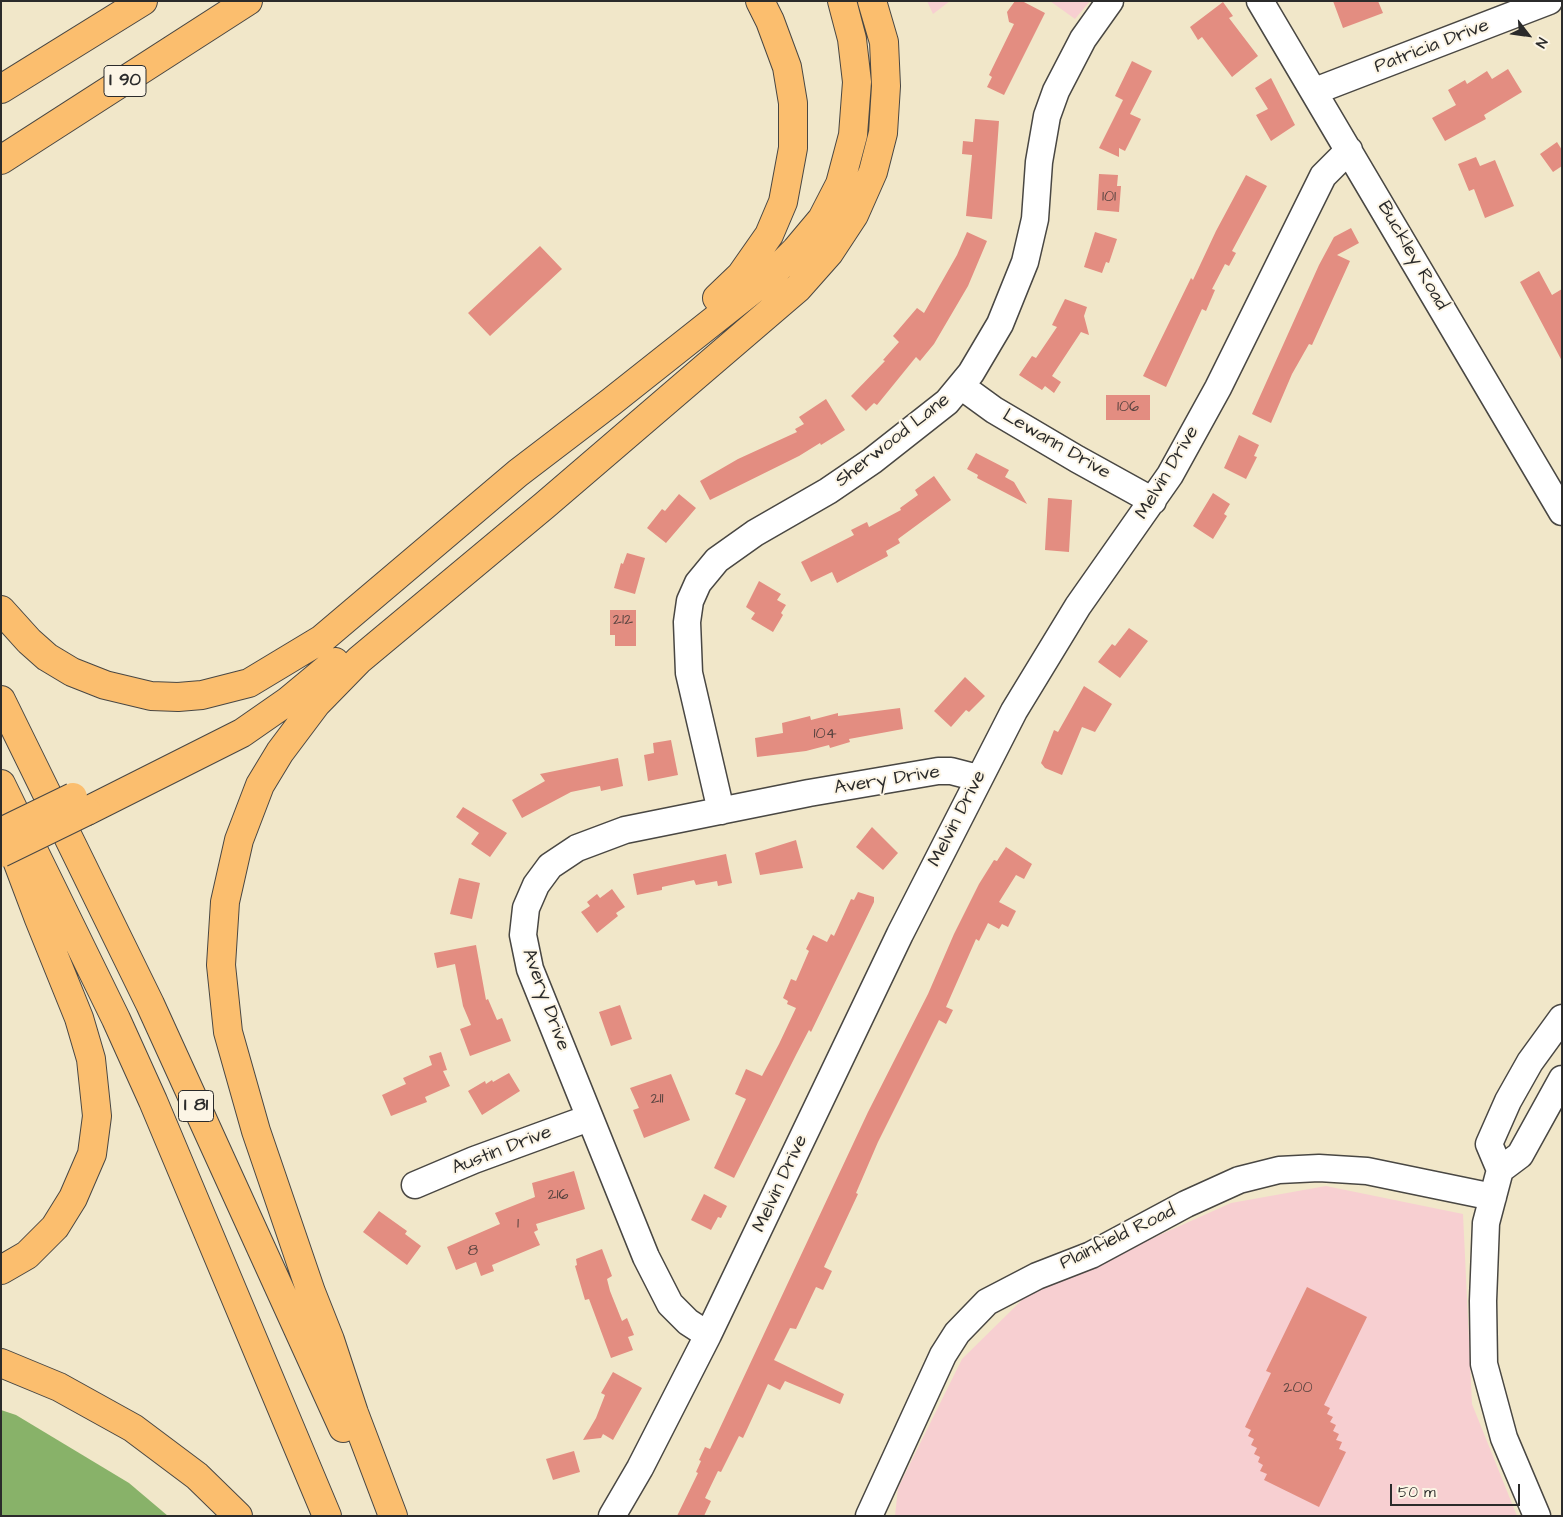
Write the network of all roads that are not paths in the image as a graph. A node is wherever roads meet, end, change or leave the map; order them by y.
1 (143, 1) edge
2 (248, 1) edge
3 (760, 1) edge
4 (842, 1) edge
5 (1110, 1) edge
6 (1260, 1) edge
7 (1549, 1) edge
8 (872, 2) edge
9 (1, 89) edge
10 (1315, 91) junction
11 (1349, 150) junction
12 (1, 160) edge
13 (961, 386) junction
14 (611, 402) junction
15 (1153, 501) junction
16 (1562, 512) edge
17 (408, 568) junction
18 (434, 597) junction
19 (1, 610) edge
20 (1, 700) edge
21 (978, 778) junction
22 (1, 784) edge
23 (80, 804) junction
24 (720, 811) junction
25 (1, 817) edge
26 (1, 832) edge
27 (1, 853) edge
28 (1562, 1018) edge
29 (1562, 1079) edge
30 (589, 1118) junction
31 (1500, 1170) junction
32 (416, 1185) dead end
33 (1493, 1197) junction
34 (1, 1270) edge
35 (708, 1335) junction
36 (1, 1363) edge
37 (238, 1516) edge
38 (327, 1516) edge
39 (383, 1516) edge
40 (393, 1516) edge
41 (612, 1516) edge
42 (869, 1516) edge
43 (1537, 1516) edge

1 - 9 highway
2 - 12 highway, I 90
3 - 14 highway
4 - 14 highway
5 - 13 street, Sherwood Lane
6 - 10 street, Buckley Road
7 - 10 street, Patricia Drive
8 - 18 highway
10 - 11 street, Buckley Road
11 - 15 street, Melvin Drive
11 - 16 street, Buckley Road
13 - 15 street, Lewann Drive
13 - 24 street, Sherwood Lane
14 - 17 highway
15 - 21 street, Melvin Drive
17 - 19 highway
17 - 23 highway
18 - 23 highway
18 - 40 highway
20 - 39 highway, I 81
21 - 24 street, Avery Drive
21 - 35 street, Melvin Drive
22 - 38 highway, I 81
23 - 26 highway, bridge
23 - 27 highway, bridge
24 - 30 street, Avery Drive
25 - 34 highway
28 - 31 street
29 - 31 street
30 - 32 street, Austin Drive
30 - 35 street, Avery Drive
31 - 33 street
33 - 42 street, Plainfield Road
33 - 43 street
35 - 41 street, Melvin Drive
36 - 37 highway

